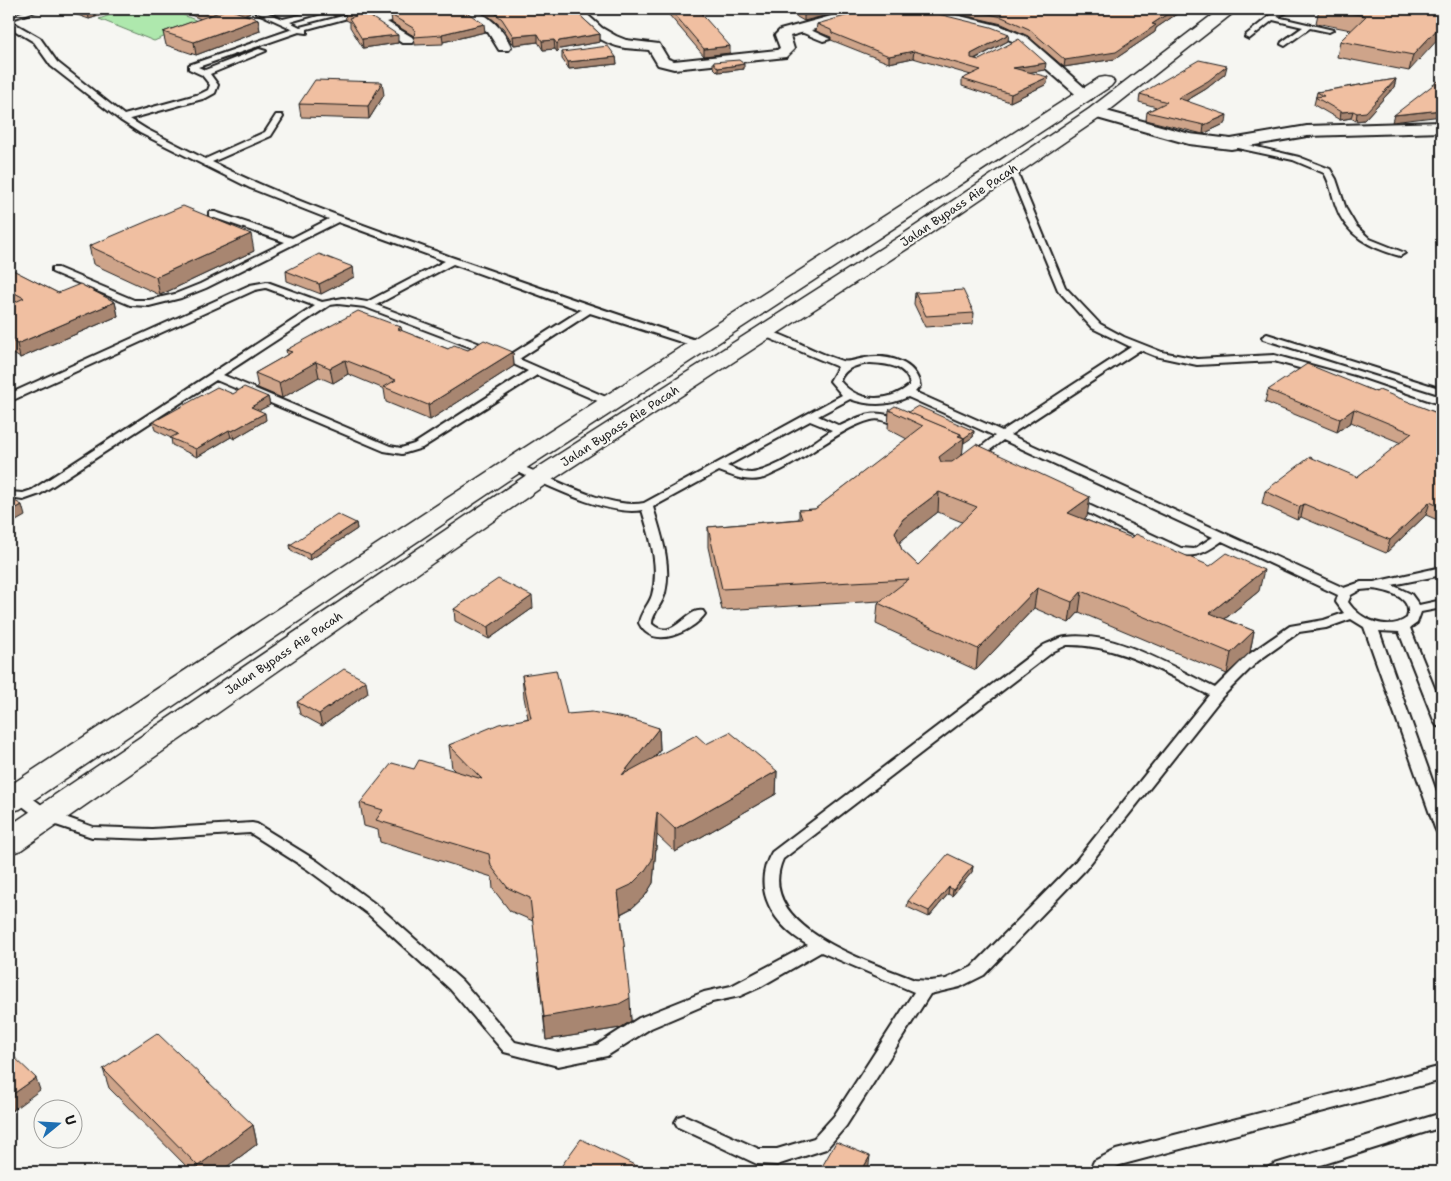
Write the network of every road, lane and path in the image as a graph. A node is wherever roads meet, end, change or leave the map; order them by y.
1 (37, 9) edge
2 (253, 9) edge
3 (331, 9) edge
4 (376, 9) edge
5 (423, 9) edge
6 (461, 9) edge
7 (574, 9) edge
8 (871, 9) edge
9 (916, 9) edge
10 (1201, 9) edge
11 (1230, 9) edge
12 (1246, 9) edge
13 (1291, 9) edge
14 (1274, 15) junction
15 (9, 18) edge
16 (286, 22) junction
17 (9, 24) edge
18 (1308, 26) junction
19 (799, 28) junction
20 (300, 29) junction
21 (1328, 30) edge
22 (1249, 37) dead end
23 (826, 39) edge
24 (407, 40) dead end
25 (624, 44) junction
26 (1285, 44) dead end
27 (504, 47) dead end
28 (603, 49) edge
29 (1161, 51) junction
30 (205, 73) junction
31 (1090, 104) junction
32 (279, 117) dead end
33 (123, 118) junction
34 (1442, 127) edge
35 (1231, 144) junction
36 (205, 162) junction
37 (1010, 162) junction
38 (212, 214) dead end
39 (338, 219) junction
40 (292, 241) junction
41 (1400, 253) dead end
42 (453, 260) junction
43 (55, 270) dead end
44 (368, 305) junction
45 (324, 306) junction
46 (589, 309) junction
47 (763, 332) junction
48 (1267, 337) dead end
49 (701, 345) junction
50 (1139, 346) junction
51 (511, 359) junction
52 (844, 366) junction
53 (536, 371) junction
54 (215, 376) junction
55 (1442, 392) edge
56 (909, 393) junction
57 (849, 395) junction
58 (9, 398) edge
59 (611, 403) junction
60 (1442, 410) edge
61 (810, 417) junction
62 (917, 429) edge
63 (840, 430) junction
64 (1002, 436) junction
65 (513, 466) junction
66 (718, 467) junction
67 (961, 467) edge
68 (540, 478) junction
69 (9, 495) edge
70 (1065, 498) edge
71 (647, 506) junction
72 (1222, 536) junction
73 (1442, 571) edge
74 (1376, 585) junction
75 (1345, 593) junction
76 (1442, 604) edge
77 (1416, 610) junction
78 (699, 614) dead end
79 (1351, 615) junction
80 (1370, 625) junction
81 (1403, 626) junction
82 (1217, 694) junction
83 (1442, 723) edge
84 (13, 798) edge
85 (46, 816) junction
86 (1442, 828) edge
87 (9, 842) edge
88 (821, 945) junction
89 (925, 989) junction
90 (1442, 1072) edge
91 (1442, 1120) edge
92 (684, 1122) dead end
93 (1098, 1172) edge
94 (1275, 1172) edge

1 - 15 lane
2 - 16 lane
3 - 16 lane
4 - 20 lane
5 - 24 street
6 - 27 street
7 - 25 street
8 - 19 street
9 - 31 street
10 - 29 highway
11 - 29 highway, Jalan Bypass Aie Pacah
12 - 14 lane
13 - 14 lane
14 - 18 lane
14 - 22 lane
16 - 20 lane
17 - 33 lane
18 - 21 lane
18 - 26 lane
19 - 23 lane
19 - 25 street
20 - 30 lane
20 - 30 lane
25 - 28 street
29 - 31 highway, Jalan Bypass Aie Pacah
30 - 33 lane
31 - 35 street
31 - 37 highway, Jalan Bypass Aie Pacah
32 - 36 lane
33 - 36 lane
34 - 35 street
35 - 41 lane
36 - 39 lane
37 - 47 highway, Jalan Bypass Aie Pacah
37 - 49 highway
37 - 50 lane
38 - 40 lane
39 - 40 lane
39 - 42 lane
40 - 43 lane
42 - 44 lane
42 - 46 lane
44 - 45 lane
44 - 51 lane
45 - 54 lane
45 - 58 lane
46 - 49 lane
46 - 51 lane
47 - 52 lane
47 - 68 highway, Jalan Bypass Aie Pacah
48 - 55 lane
49 - 59 highway
50 - 60 lane
50 - 64 lane
51 - 53 lane
52 - 56 lane
52 - 57 lane
53 - 54 lane
53 - 59 lane
54 - 69 lane
56 - 57 lane
56 - 64 lane
57 - 61 lane
59 - 65 highway
61 - 63 lane
61 - 66 lane
62 - 63 lane
63 - 66 lane
64 - 67 lane
64 - 72 lane
65 - 68 lane
65 - 84 highway
66 - 71 lane
68 - 71 lane
68 - 85 highway, Jalan Bypass Aie Pacah
70 - 72 lane
71 - 78 lane
72 - 75 lane
73 - 74 lane
74 - 75 lane
74 - 77 lane
75 - 79 lane
76 - 77 lane
77 - 81 lane
79 - 80 lane
79 - 82 lane
80 - 81 lane
80 - 86 lane
81 - 83 lane
82 - 88 lane
82 - 89 lane
84 - 85 lane
85 - 87 highway, Jalan Bypass Aie Pacah
85 - 88 lane
88 - 89 lane
89 - 92 lane
90 - 93 lane
91 - 94 lane

